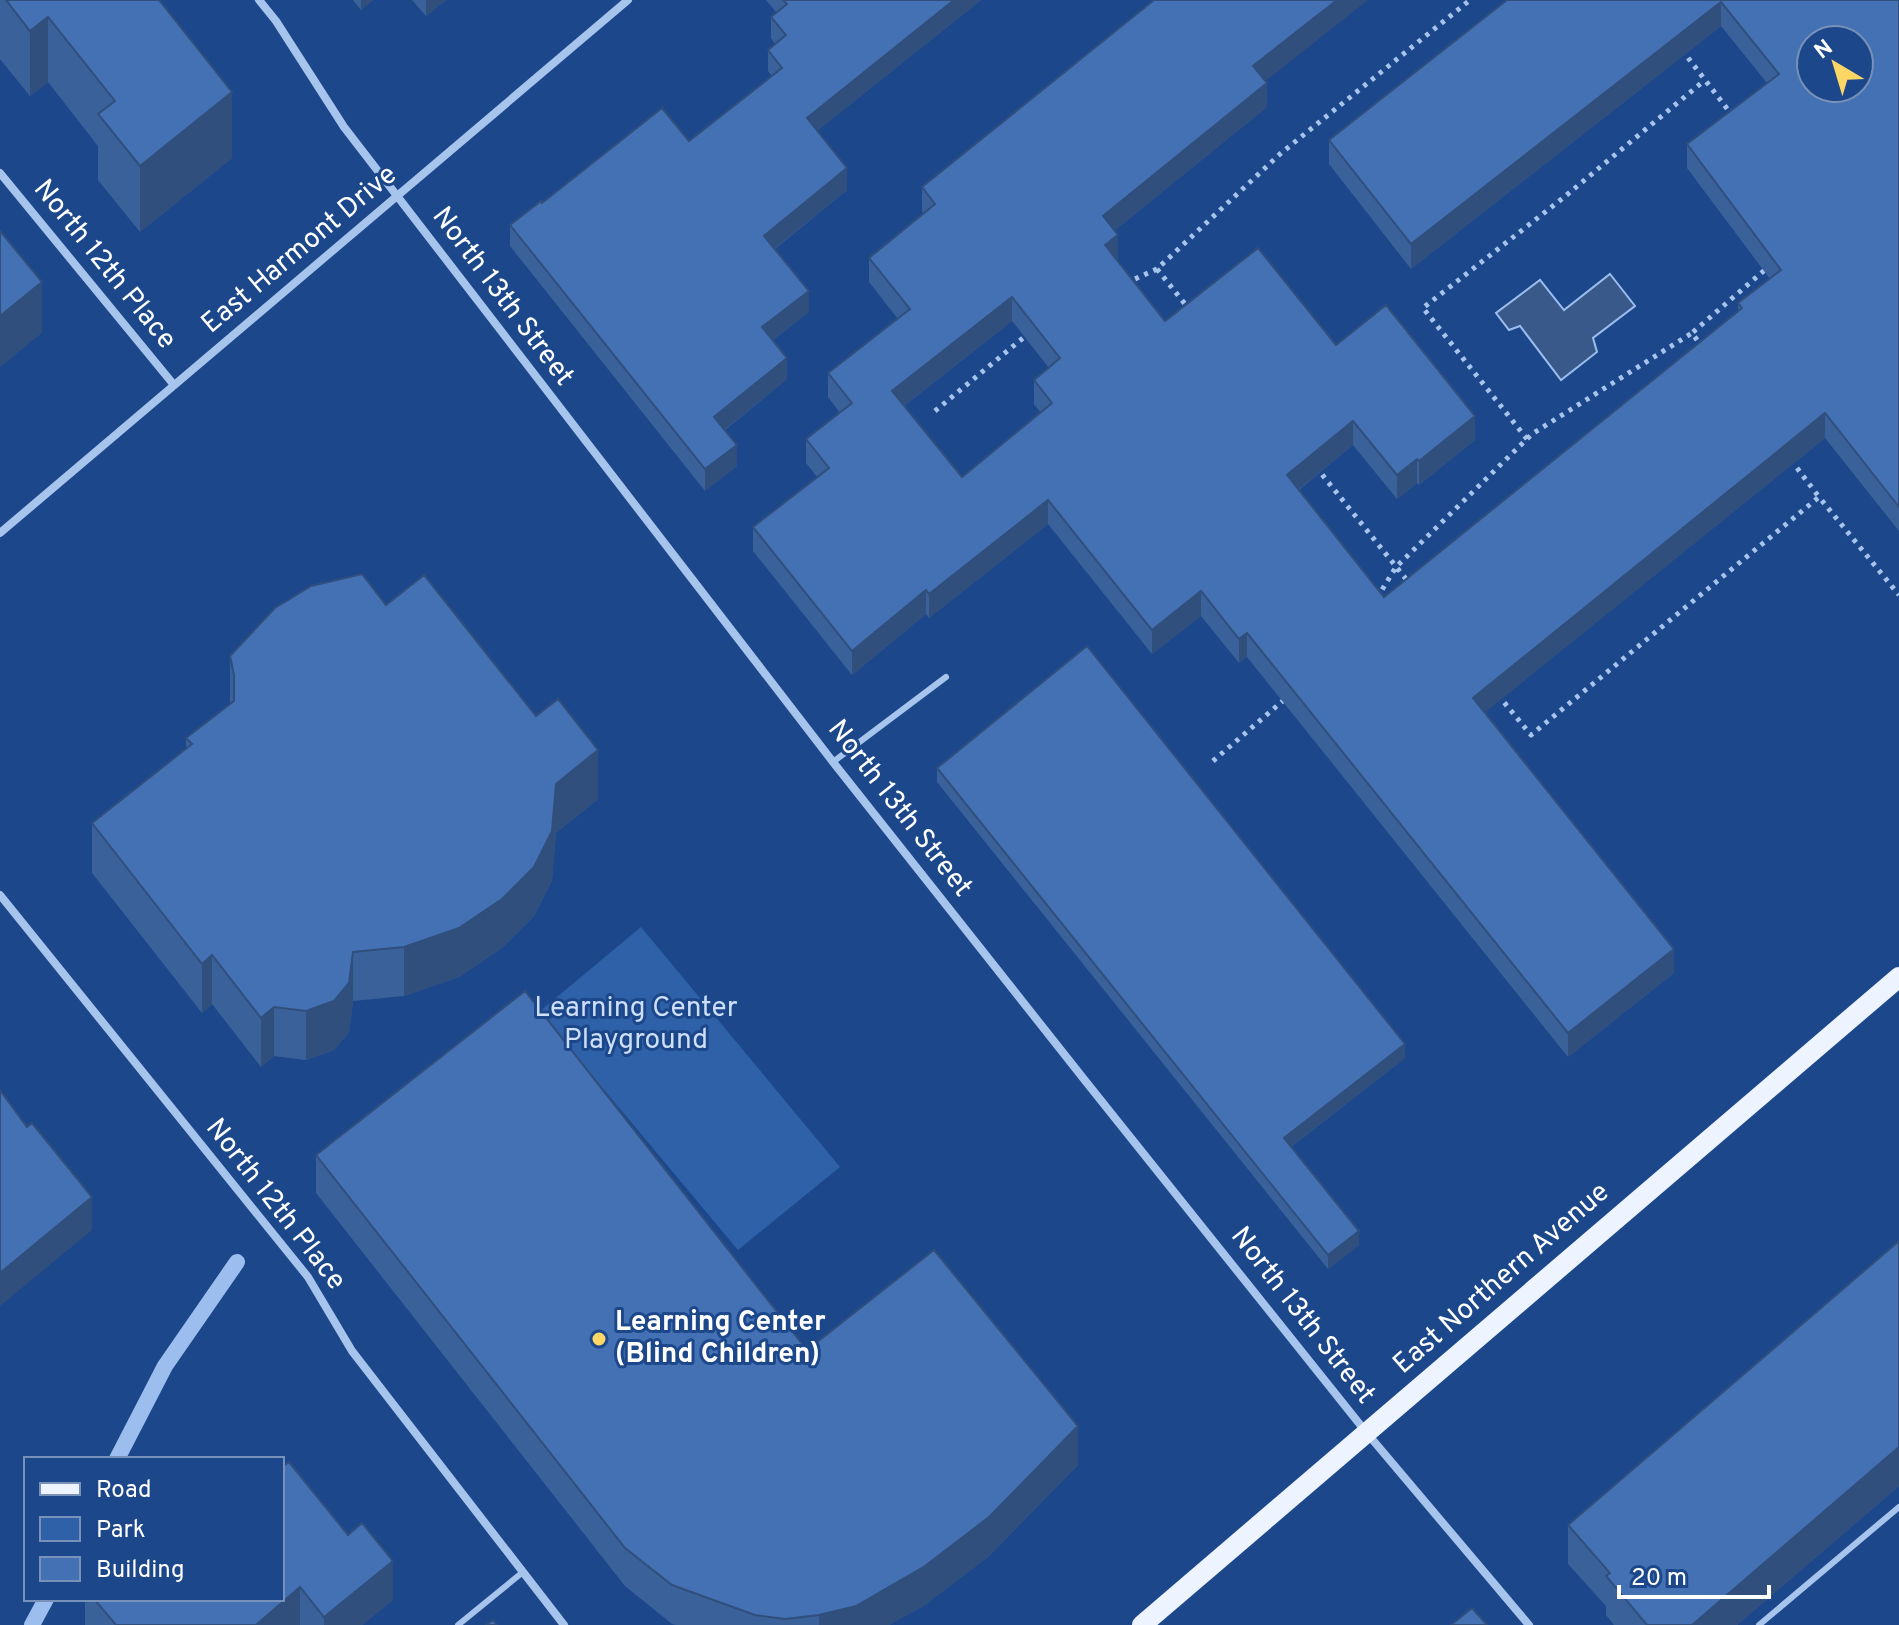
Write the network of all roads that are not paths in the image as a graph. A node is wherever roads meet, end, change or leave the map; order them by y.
1 (259, 0) edge
2 (628, 0) edge
3 (0, 173) edge
4 (398, 195) junction
5 (174, 385) junction
6 (0, 533) edge
7 (946, 677) dead end
8 (833, 762) junction
9 (0, 895) edge
10 (1899, 977) edge
11 (1366, 1432) junction
12 (1899, 1507) edge
13 (523, 1572) junction
14 (458, 1625) edge
15 (564, 1625) edge
16 (1142, 1625) edge
17 (1529, 1625) edge
18 (1759, 1625) edge

1 - 4 street, North 13th Street
2 - 4 street, East Harmont Drive
3 - 5 street, North 12th Place
4 - 5 street, East Harmont Drive
4 - 8 street, North 13th Street
5 - 6 street, East Harmont Drive
7 - 8 lane
8 - 11 street, North 13th Street
9 - 13 street, North 12th Place
10 - 11 main road, East Northern Avenue
11 - 16 main road, East Northern Avenue
11 - 17 street, North 13th Street
12 - 18 lane
13 - 14 lane
13 - 15 street, North 12th Place

